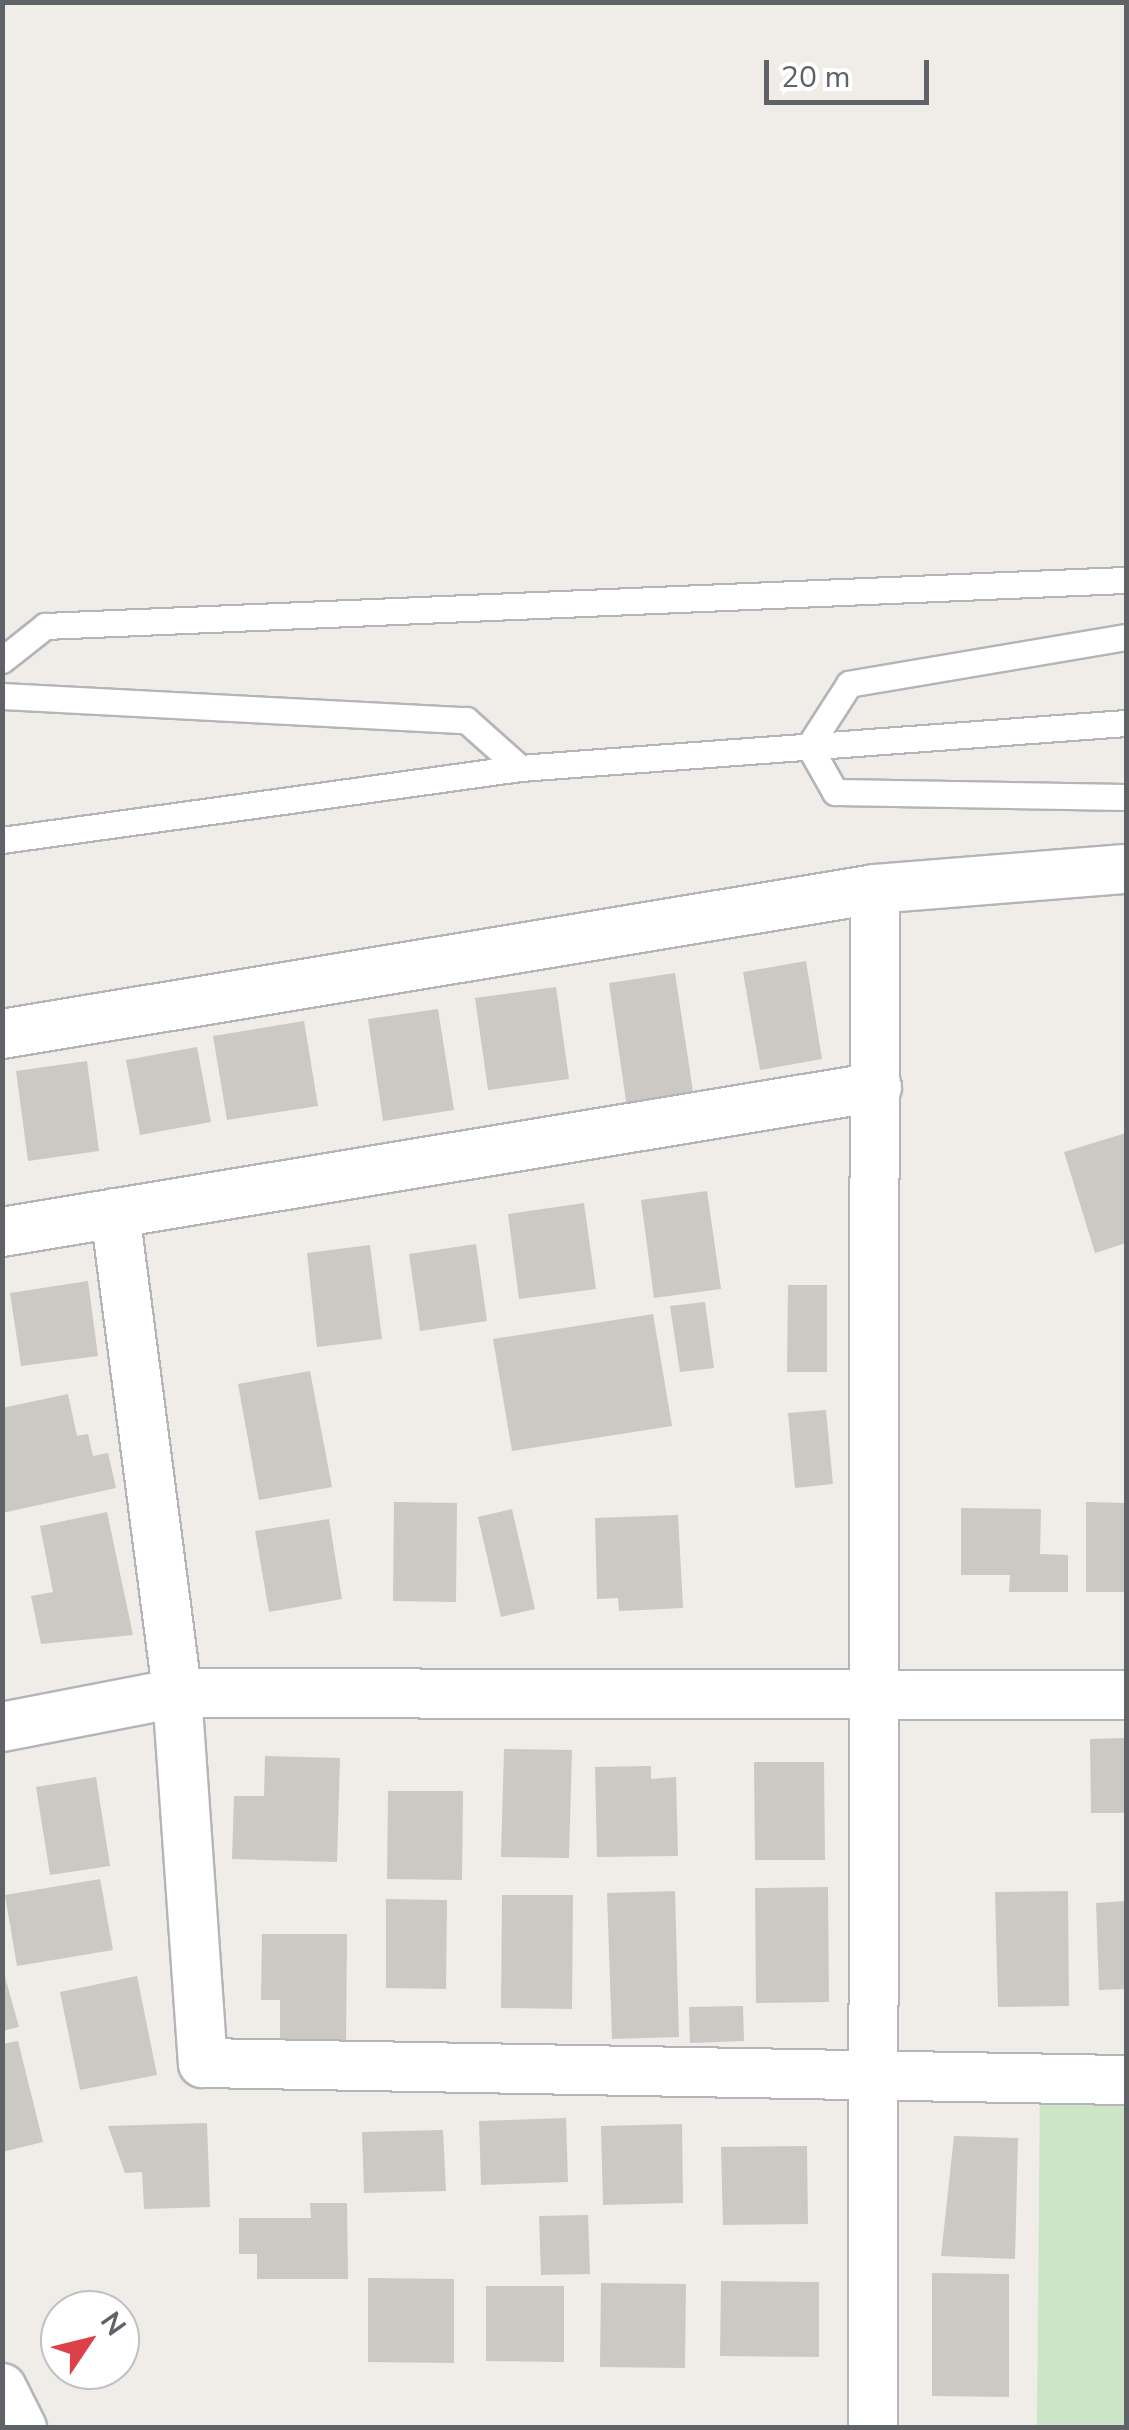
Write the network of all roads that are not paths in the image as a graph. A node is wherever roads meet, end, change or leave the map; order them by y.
1 (1126, 580) edge
2 (1126, 637) edge
3 (2, 660) edge
4 (2, 696) edge
5 (1126, 724) edge
6 (809, 746) junction
7 (520, 768) junction
8 (1126, 797) edge
9 (2, 840) edge
10 (1126, 869) edge
11 (875, 889) junction
12 (2, 1034) edge
13 (877, 1087) junction
14 (114, 1213) junction
15 (2, 1232) edge
16 (176, 1692) junction
17 (876, 1696) junction
18 (1126, 1696) edge
19 (2, 1727) edge
20 (879, 2079) junction
21 (1126, 2080) edge
22 (2, 2388) edge
23 (22, 2428) edge
24 (873, 2428) edge

1 - 3 lane
2 - 6 lane
4 - 7 lane
5 - 6 lane
6 - 7 lane
6 - 8 lane
7 - 9 lane
10 - 11 street
11 - 12 street
11 - 13 street
13 - 14 street
13 - 17 street
14 - 15 street
14 - 16 street
16 - 17 street
16 - 19 street
16 - 20 street
17 - 18 street
17 - 20 street
20 - 21 street
20 - 24 street
22 - 23 street

